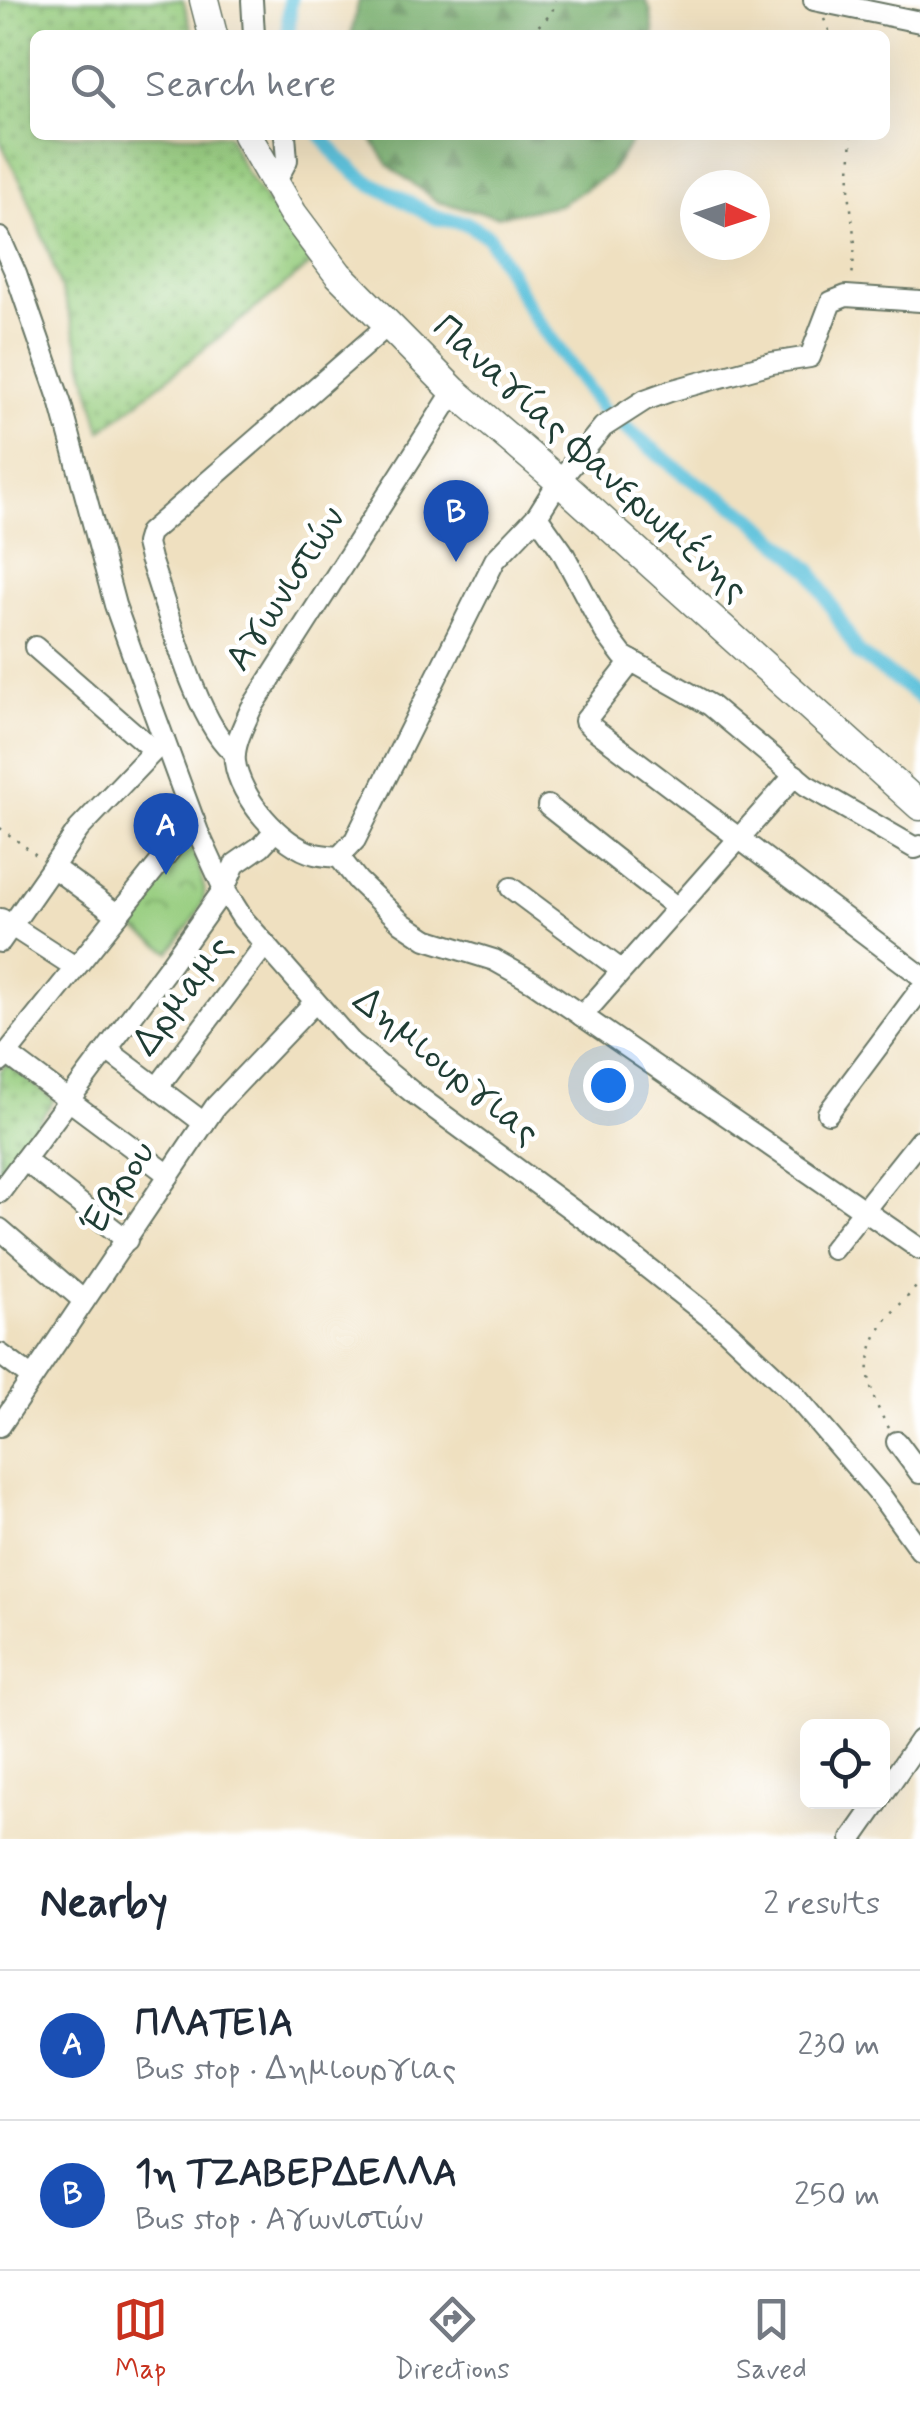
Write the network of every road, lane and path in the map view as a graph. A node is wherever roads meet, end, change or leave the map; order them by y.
1 (204, 0) edge
2 (252, 0) edge
3 (555, 0) edge
4 (814, 0) edge
5 (920, 22) edge
6 (213, 30) edge
7 (254, 30) edge
8 (534, 30) edge
9 (250, 140) edge
10 (285, 140) edge
11 (852, 140) edge
12 (275, 183) junction
13 (0, 238) edge
14 (846, 296) junction
15 (920, 301) edge
16 (388, 325) junction
17 (454, 392) junction
18 (559, 481) junction
19 (537, 516) junction
20 (35, 647) dead end
21 (632, 661) junction
22 (158, 745) junction
23 (235, 753) junction
24 (795, 775) junction
25 (548, 806) dead end
26 (920, 806) edge
27 (194, 820) junction
28 (0, 828) edge
29 (275, 831) junction
30 (737, 837) junction
31 (920, 846) edge
32 (339, 857) junction
33 (54, 868) junction
34 (512, 888) dead end
35 (224, 889) junction
36 (676, 908) junction
37 (118, 915) junction
38 (4, 928) edge
39 (264, 946) junction
40 (75, 966) junction
41 (621, 970) junction
42 (920, 974) edge
43 (920, 990) edge
44 (314, 1004) junction
45 (582, 1016) junction
46 (107, 1050) junction
47 (3, 1058) edge
48 (157, 1088) junction
49 (68, 1100) junction
50 (828, 1113) dead end
51 (204, 1123) junction
52 (920, 1140) edge
53 (24, 1160) junction
54 (170, 1175) junction
55 (0, 1192) edge
56 (862, 1209) junction
57 (0, 1229) edge
58 (128, 1240) junction
59 (920, 1248) edge
60 (833, 1249) dead end
61 (920, 1281) edge
62 (84, 1301) junction
63 (0, 1354) edge
64 (31, 1377) junction
65 (0, 1426) edge
66 (898, 1442) joint
67 (920, 1473) edge
68 (920, 1550) edge
69 (920, 1740) edge
70 (890, 1783) edge
71 (873, 1809) edge
72 (852, 1839) edge

1 - 6 main road
2 - 7 street
3 - 8 path
4 - 5 street
9 - 12 main road, Παναγίας Φανερωμένης
10 - 12 street
11 - 14 path
12 - 16 main road, Παναγίας Φανερωμένης
13 - 22 street, Δημιουργιας
14 - 15 street
14 - 18 street
16 - 17 main road, Παναγίας Φανερωμένης
16 - 23 street
17 - 18 main road, Παναγίας Φανερωμένης
17 - 23 street, Αγωνιστών
18 - 19 street
18 - 26 main road, Παναγίας Φανερωμένης
19 - 21 street
19 - 32 street
20 - 22 street
21 - 24 street
21 - 30 street
22 - 27 street, Δημιουργιας
22 - 33 street
23 - 29 street
24 - 30 street
24 - 31 street
25 - 36 street
27 - 35 street, Δημιουργιας
27 - 37 street
28 - 33 path
29 - 32 street
29 - 35 street
30 - 36 street
30 - 42 street
32 - 45 street
33 - 37 street
33 - 38 street
34 - 41 street
35 - 39 street, Δημιουργιας
35 - 46 street
36 - 41 street
37 - 40 street
38 - 40 street
39 - 44 street, Δημιουργιας
39 - 48 street, Δρμαμς
40 - 47 street
41 - 45 street
43 - 50 street
44 - 51 street, Έβρου
44 - 68 street, Δημιουργιας
45 - 56 street
46 - 48 street
46 - 49 street
47 - 49 street
48 - 51 street
49 - 53 street
49 - 54 street
51 - 54 street, Έβρου
52 - 56 street
53 - 55 street
53 - 58 street
54 - 58 street, Έβρου
56 - 59 street
56 - 60 street
57 - 62 street
58 - 62 street, Έβρου
61 - 66 path
62 - 64 street, Έβρου
63 - 64 street
64 - 65 street, Έβρου
66 - 67 street
69 - 70 street
71 - 72 street

